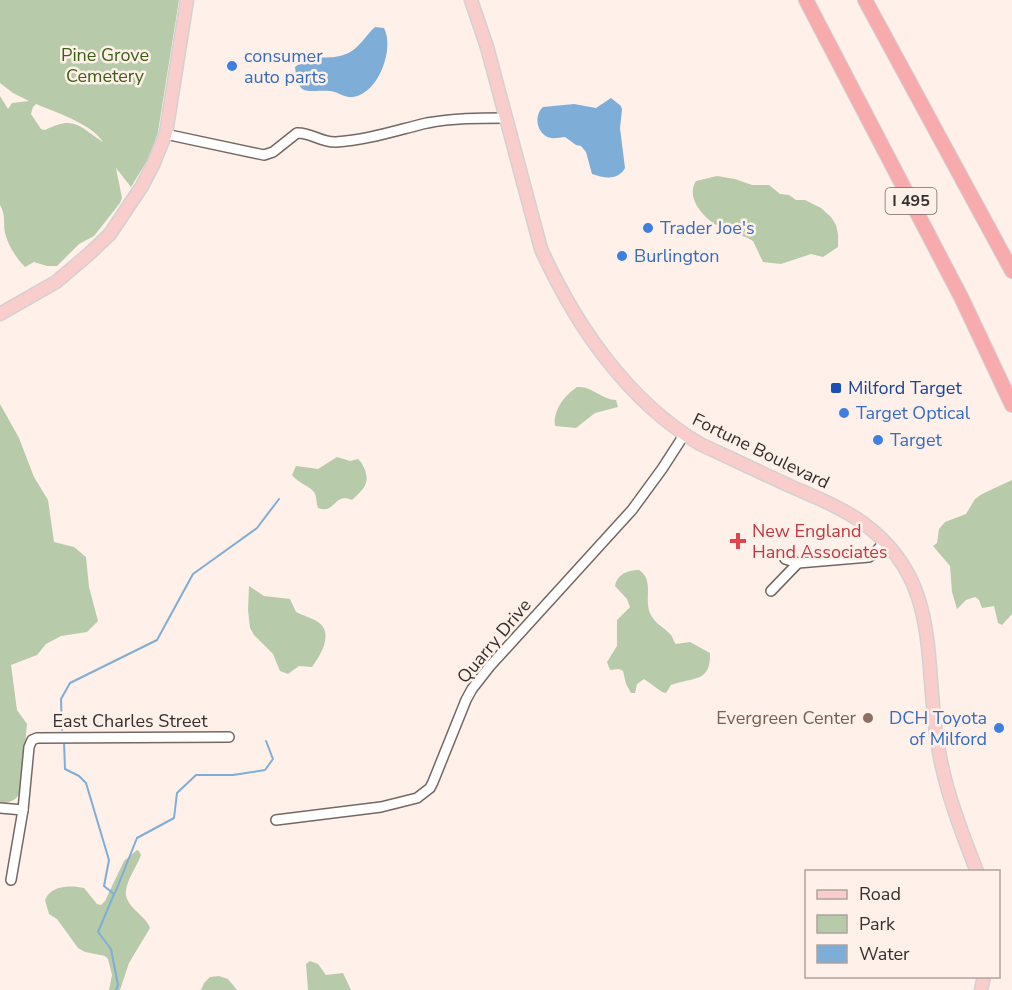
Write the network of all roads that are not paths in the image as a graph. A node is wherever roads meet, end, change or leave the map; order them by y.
1 (187, 0) edge
2 (471, 0) edge
3 (806, 0) edge
4 (865, 0) edge
5 (506, 118) junction
6 (165, 134) junction
7 (1012, 271) edge
8 (0, 314) edge
9 (1012, 405) edge
10 (684, 435) junction
11 (884, 542) junction
12 (785, 559) dead end
13 (798, 563) junction
14 (771, 591) dead end
15 (229, 737) dead end
16 (0, 808) edge
17 (23, 810) junction
18 (276, 820) dead end
19 (976, 870) edge
20 (11, 880) dead end

1 - 6 main road
2 - 5 main road, Fortune Boulevard
3 - 9 highway, I 495
4 - 7 highway, I 495
5 - 6 street
5 - 10 main road, Fortune Boulevard
6 - 8 main road
10 - 11 main road, Fortune Boulevard
10 - 18 street, Quarry Drive
11 - 13 street
11 - 19 main road, Fortune Boulevard
12 - 13 street
13 - 14 street
15 - 17 street, East Charles Street
16 - 17 street
17 - 20 street

